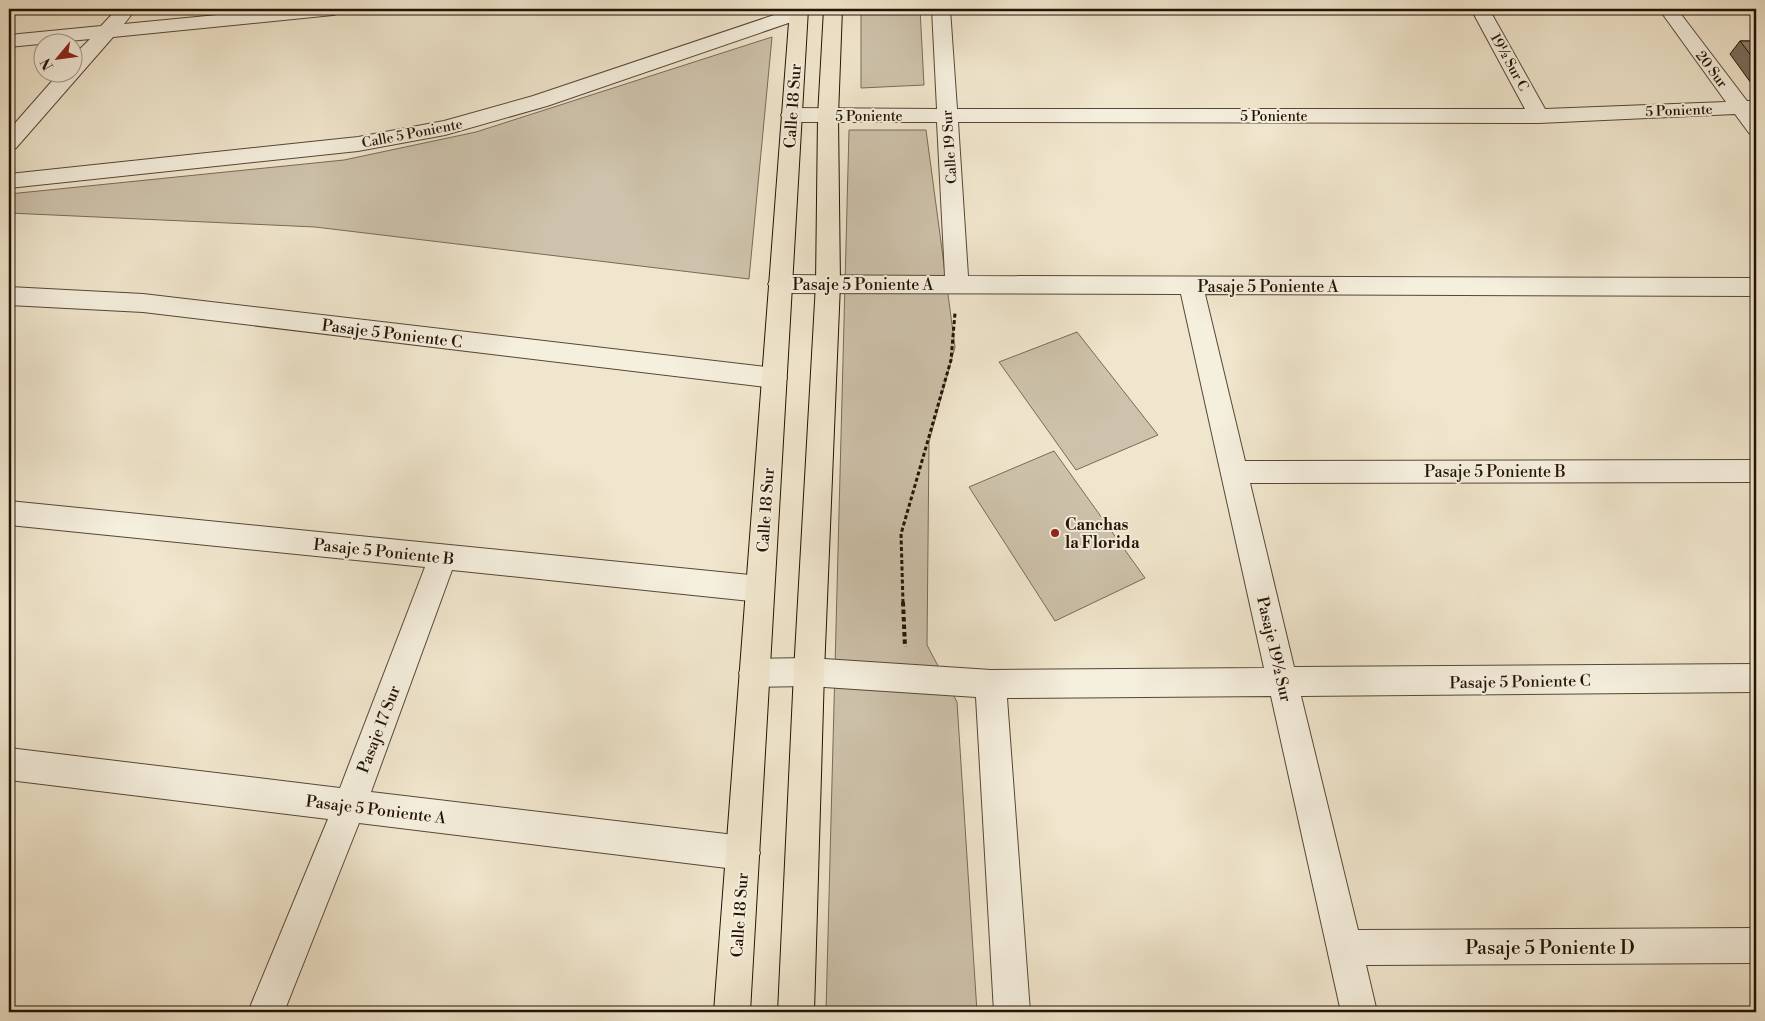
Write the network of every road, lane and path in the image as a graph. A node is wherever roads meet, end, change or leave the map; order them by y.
1 (127, 9) edge
2 (333, 9) edge
3 (833, 9) edge
4 (941, 9) edge
5 (1480, 9) edge
6 (1668, 9) edge
7 (799, 11) edge
8 (106, 32) junction
9 (9, 42) edge
10 (82, 60) edge
11 (62, 82) edge
12 (1749, 107) edge
13 (791, 116) junction
14 (828, 116) junction
15 (947, 116) junction
16 (1539, 116) junction
17 (1756, 128) edge
18 (9, 143) edge
19 (9, 181) edge
20 (780, 284) junction
21 (828, 284) junction
22 (957, 285) junction
23 (1191, 286) junction
24 (1756, 287) edge
25 (9, 296) edge
26 (774, 378) junction
27 (1756, 471) edge
28 (1234, 472) junction
29 (9, 513) edge
30 (444, 557) junction
31 (760, 589) junction
32 (808, 672) junction
33 (754, 673) junction
34 (1756, 678) edge
35 (910, 679) junction
36 (1283, 683) junction
37 (991, 684) junction
38 (9, 764) edge
39 (350, 805) junction
40 (743, 853) junction
41 (1756, 946) edge
42 (1345, 948) junction
43 (266, 1012) edge
44 (732, 1012) edge
45 (796, 1012) edge
46 (1012, 1012) edge
47 (1360, 1012) edge

1 - 8 street
2 - 8 street
3 - 14 main road
4 - 15 street, Calle 19 Sur
5 - 16 street, 19½ Sur C
6 - 12 street, 20 Sur
7 - 13 main road, Calle 18 Sur
7 - 19 street, Calle 5 Poniente
8 - 9 street
8 - 10 street
11 - 18 street
12 - 16 street, 5 Poniente
12 - 17 street, 20 Sur
13 - 14 street, 5 Poniente
13 - 20 main road, Calle 18 Sur
14 - 15 street, 5 Poniente
14 - 21 main road
15 - 16 street, 5 Poniente
15 - 22 street, Calle 19 Sur
20 - 21 street, Pasaje 5 Poniente A
20 - 26 main road, Calle 18 Sur
21 - 22 street, Pasaje 5 Poniente A
21 - 32 main road
22 - 23 street, Pasaje 5 Poniente A
22 - 35 path
23 - 24 street, Pasaje 5 Poniente A
23 - 28 street, Pasaje 19½ Sur
25 - 26 street, Pasaje 5 Poniente C
26 - 31 main road, Calle 18 Sur
27 - 28 street, Pasaje 5 Poniente B
28 - 36 street, Pasaje 19½ Sur
29 - 30 street, Pasaje 5 Poniente B
30 - 31 street, Pasaje 5 Poniente B
30 - 39 street, Pasaje 17 Sur
31 - 33 main road, Calle 18 Sur
32 - 33 street, Pasaje 5 Poniente C
32 - 35 street, Pasaje 5 Poniente C
32 - 45 main road
33 - 40 main road, Calle 18 Sur
34 - 36 street, Pasaje 5 Poniente C
35 - 37 street, Pasaje 5 Poniente C
36 - 37 street, Pasaje 5 Poniente C
36 - 42 street, Pasaje 19½ Sur
37 - 46 street
38 - 39 street, Pasaje 5 Poniente A
39 - 40 street, Pasaje 5 Poniente A
39 - 43 street, Pasaje 17 Sur
40 - 44 main road, Calle 18 Sur
41 - 42 street, Pasaje 5 Poniente D
42 - 47 street, Pasaje 19½ Sur

